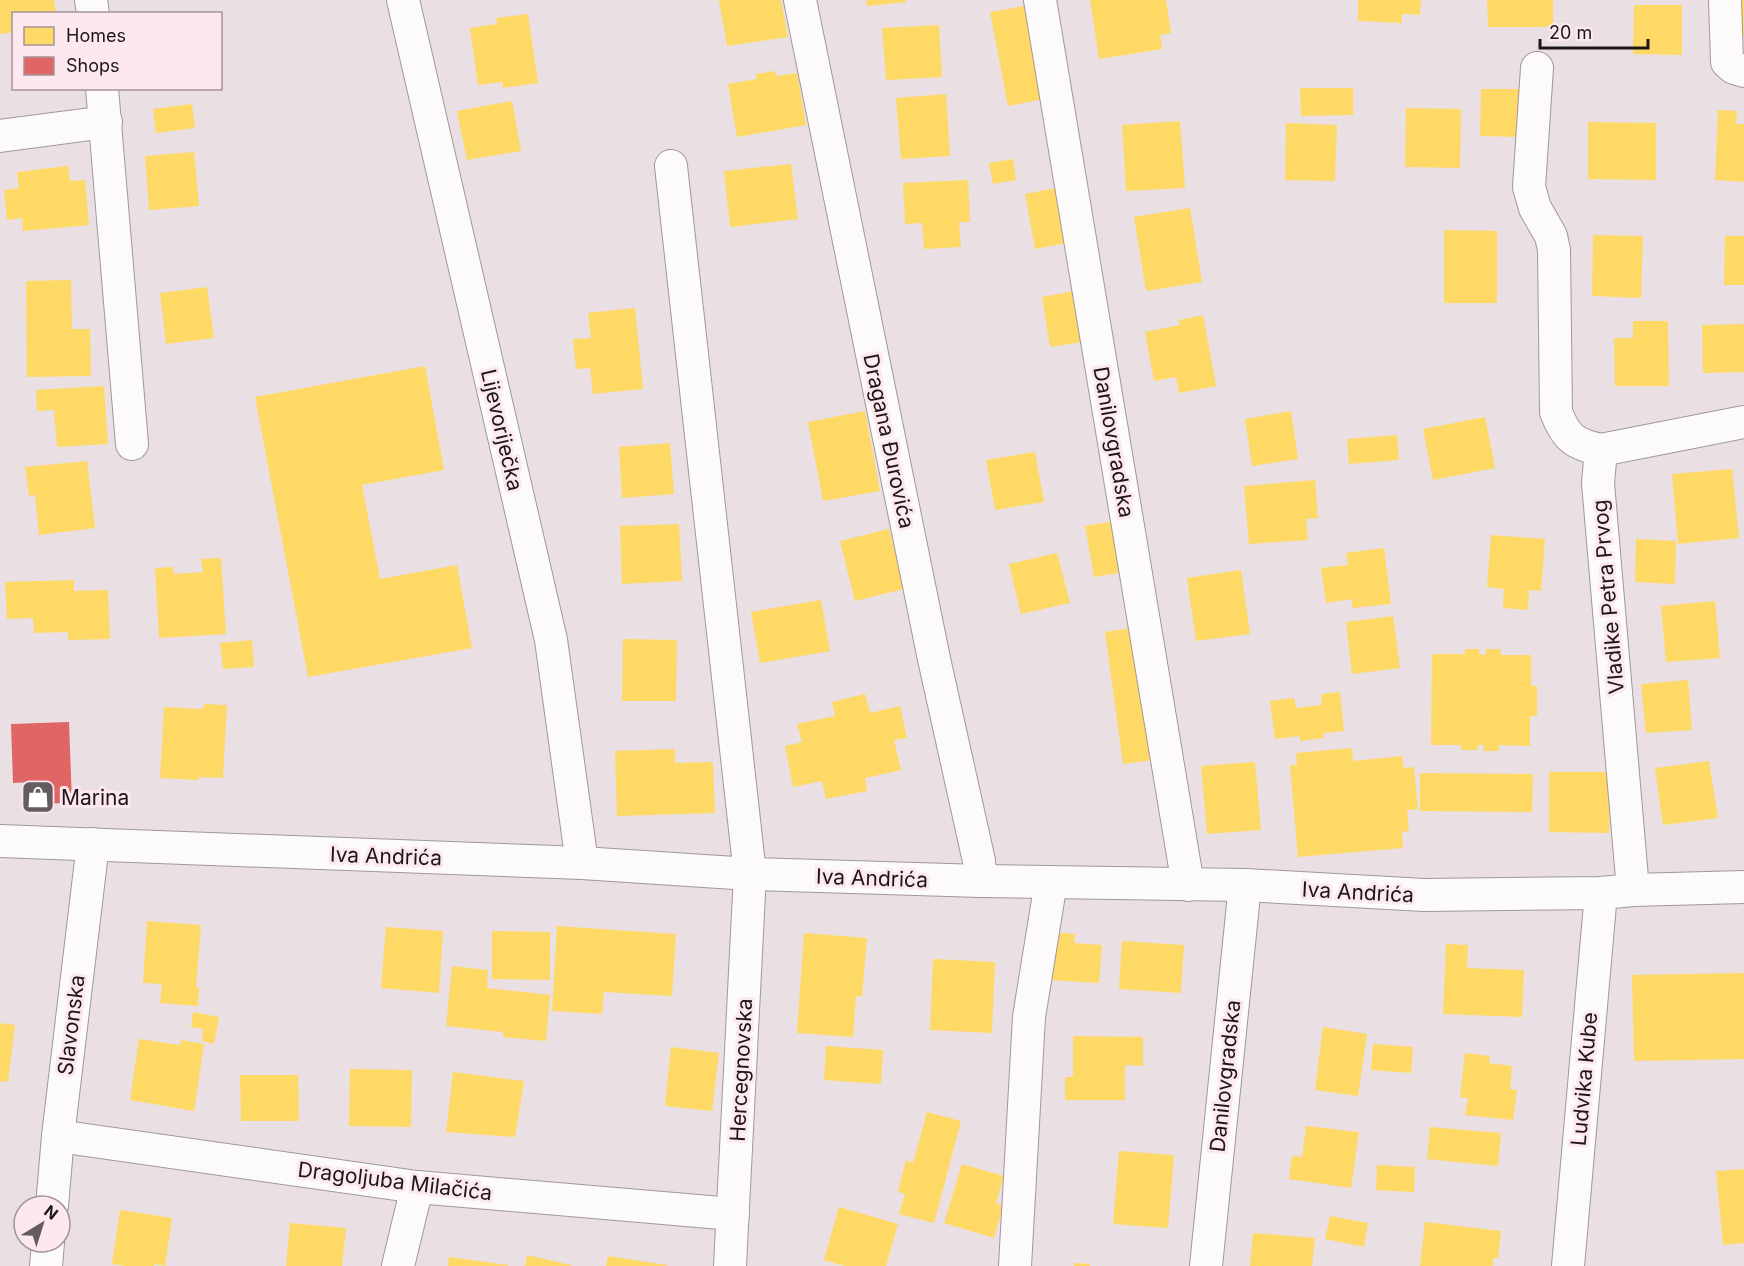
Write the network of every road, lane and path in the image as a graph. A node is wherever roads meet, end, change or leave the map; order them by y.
1 (403, 0) edge
2 (800, 0) edge
3 (1040, 0) edge
4 (1725, 0) edge
5 (1537, 68) dead end
6 (1744, 71) edge
7 (102, 90) edge
8 (106, 122) junction
9 (0, 136) edge
10 (671, 166) dead end
11 (1744, 422) edge
12 (132, 444) dead end
13 (1601, 450) junction
14 (0, 841) edge
15 (93, 844) junction
16 (582, 863) junction
17 (750, 874) junction
18 (981, 881) junction
19 (1050, 882) junction
20 (1188, 885) junction
21 (1245, 885) junction
22 (1744, 887) edge
23 (1633, 890) junction
24 (1601, 893) junction
25 (58, 1136) junction
26 (417, 1187) junction
27 (52, 1194) edge
28 (734, 1214) junction
29 (398, 1266) edge
30 (730, 1266) edge
31 (1015, 1266) edge
32 (1206, 1266) edge
33 (1568, 1266) edge

1 - 16 street, Lijevoriječka
2 - 18 street, Dragana Đurovića
3 - 20 street, Danilovgradska
4 - 6 street
5 - 13 street
7 - 8 street
8 - 9 street
8 - 12 street
10 - 17 street, Hercegnovska
11 - 13 street
13 - 23 street, Vladike Petra Prvog
14 - 15 street, Iva Andrića
15 - 16 street, Iva Andrića
15 - 25 street, Slavonska
16 - 17 street, Iva Andrića
17 - 18 street, Iva Andrića
17 - 28 street, Hercegnovska
18 - 19 street, Iva Andrića
19 - 20 street, Iva Andrića
19 - 31 street
20 - 21 street, Iva Andrića
21 - 24 street, Iva Andrića
21 - 32 street, Danilovgradska
22 - 23 street, Iva Andrića
23 - 24 street, Iva Andrića
24 - 33 street, Ludvika Kube
25 - 26 street, Dragoljuba Milačića
25 - 27 street, Slavonska
26 - 28 street, Dragoljuba Milačića
26 - 29 street
28 - 30 street, Hercegnovska

